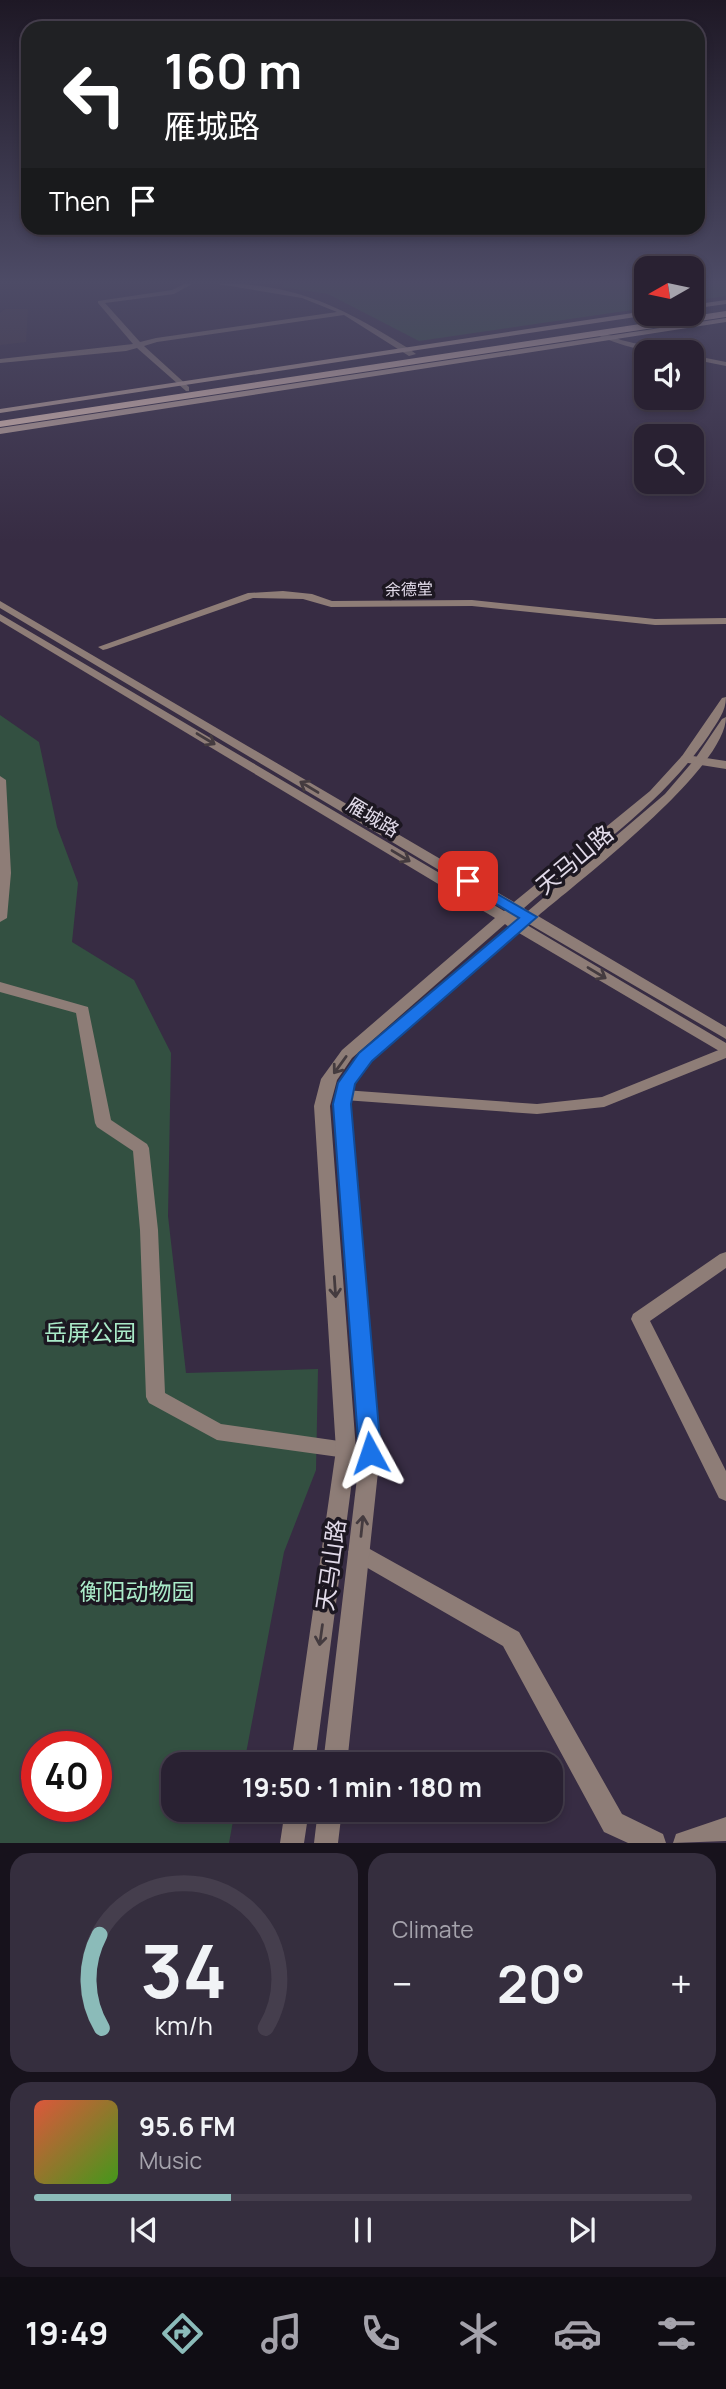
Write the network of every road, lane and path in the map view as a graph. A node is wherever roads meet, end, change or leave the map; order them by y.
1 (165, 370) edge
2 (286, 370) edge
3 (367, 370) edge
4 (384, 370) edge
5 (183, 386) junction
6 (0, 411) edge
7 (0, 417) edge
8 (0, 424) edge
9 (0, 431) edge
10 (0, 604) edge
11 (0, 617) edge
12 (726, 621) edge
13 (103, 647) dead end
14 (726, 700) edge
15 (726, 721) edge
16 (693, 760) junction
17 (726, 765) edge
18 (0, 780) edge
19 (0, 918) edge
20 (517, 918) junction
21 (0, 987) edge
22 (726, 1034) edge
23 (726, 1051) edge
24 (344, 1094) junction
25 (726, 1259) edge
26 (346, 1450) junction
27 (726, 1492) edge
28 (359, 1552) junction
29 (305, 1752) edge
30 (336, 1752) edge
31 (295, 1822) edge
32 (329, 1822) edge
33 (726, 1829) edge
34 (292, 1843) edge
35 (326, 1843) edge
36 (654, 1843) edge
37 (685, 1843) edge

1 - 5 street
2 - 5 main road
3 - 8 main road
4 - 9 main road
5 - 6 main road
5 - 7 main road
20 -> 10 street, 雁城路
11 -> 20 street, 雁城路
12 - 13 street, 余德堂
14 - 16 street, 天马山路
15 - 16 street, 天马山路
16 - 17 street
16 - 20 street, 天马山路
18 - 19 street
20 - 22 street, 雁城路
20 -> 23 street, 雁城路
20 - 24 street, 天马山路
20 -> 26 street, 天马山路
21 - 26 street
23 - 24 street
28 -> 24 street, 天马山路
25 - 27 street
26 -> 29 street, 天马山路
28 - 30 street, 天马山路
28 - 36 street
31 - 34 street
32 - 35 street
33 - 37 street

